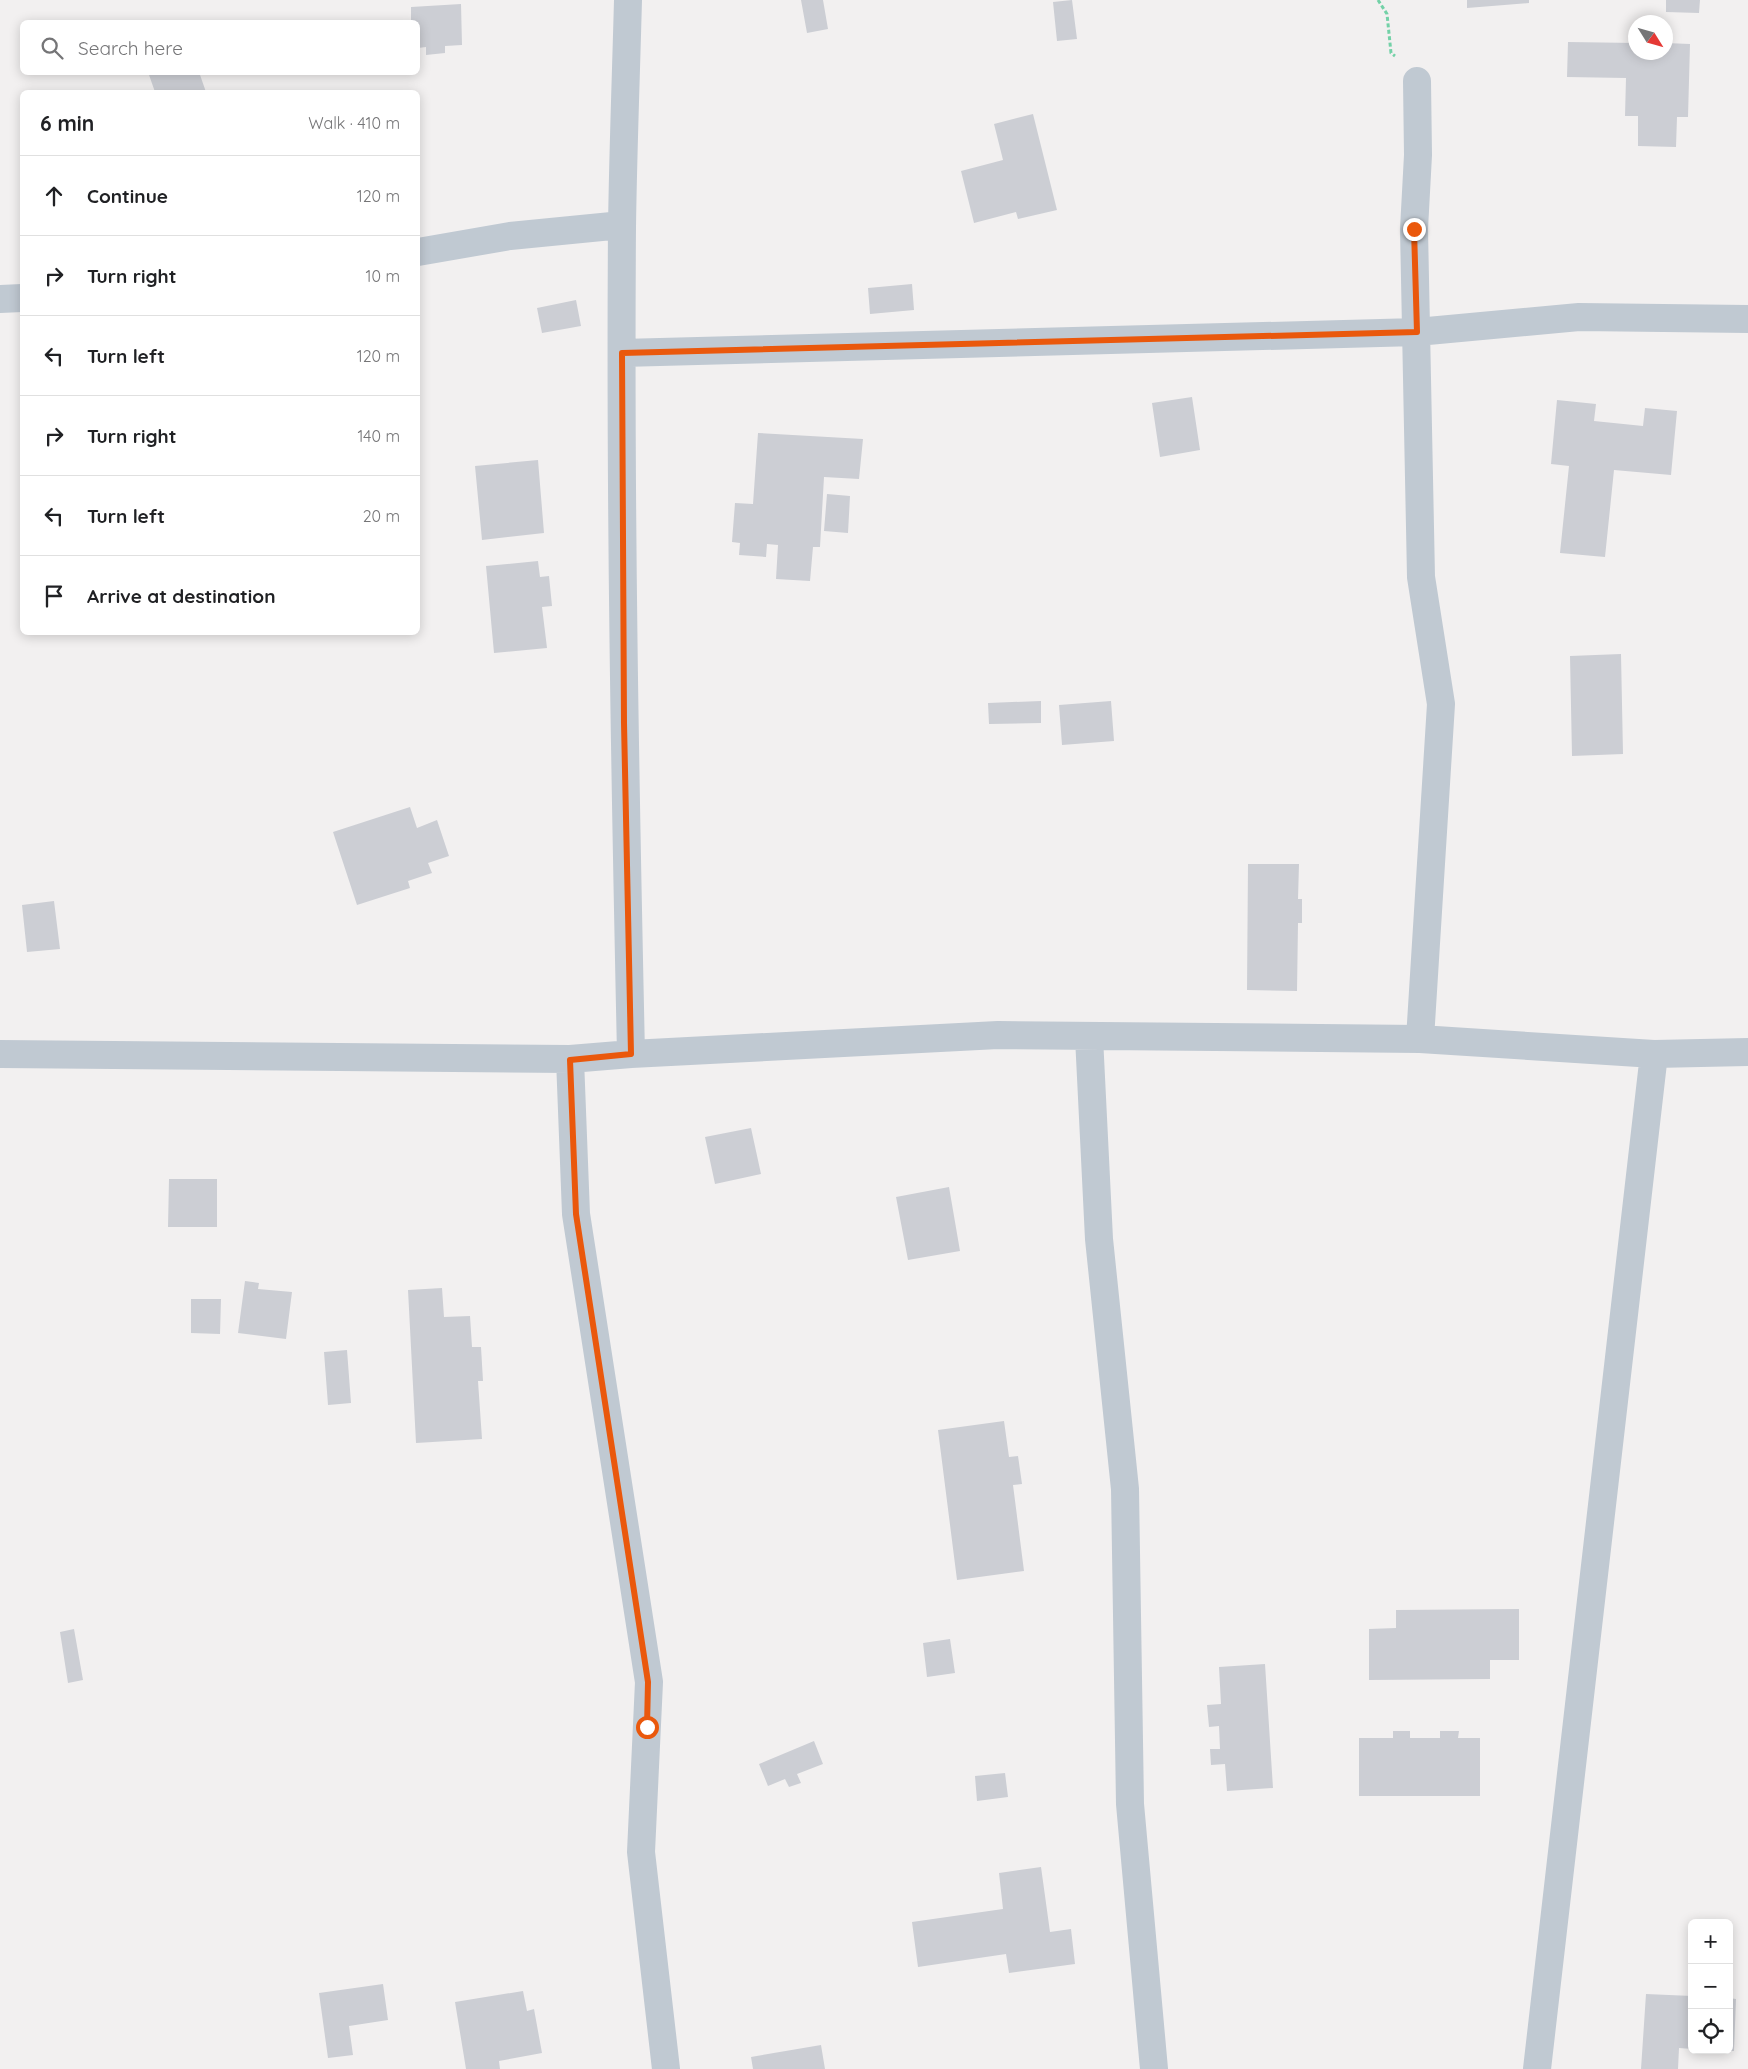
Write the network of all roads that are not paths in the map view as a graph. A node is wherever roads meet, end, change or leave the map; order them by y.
1 (628, 0) edge
2 (1417, 81) road end
3 (622, 225) junction
4 (420, 252) edge
5 (20, 298) edge
6 (0, 299) edge
7 (1748, 319) edge
8 (1417, 332) junction
9 (622, 353) junction
10 (1089, 1037) junction
11 (1420, 1039) junction
12 (1748, 1052) edge
13 (0, 1054) edge
14 (631, 1054) junction
15 (1654, 1054) junction
16 (570, 1060) junction
17 (666, 2069) edge
18 (1154, 2069) edge
19 (1537, 2069) edge

1 - 3 street
2 - 8 street
3 - 4 street
3 - 9 street
5 - 6 street
7 - 8 street
8 - 9 street
8 - 11 street
9 - 14 street
10 - 11 street
10 - 14 street
10 - 18 street
11 - 15 street
12 - 15 street
13 - 16 street
14 - 16 street
15 - 19 street
16 - 17 street

